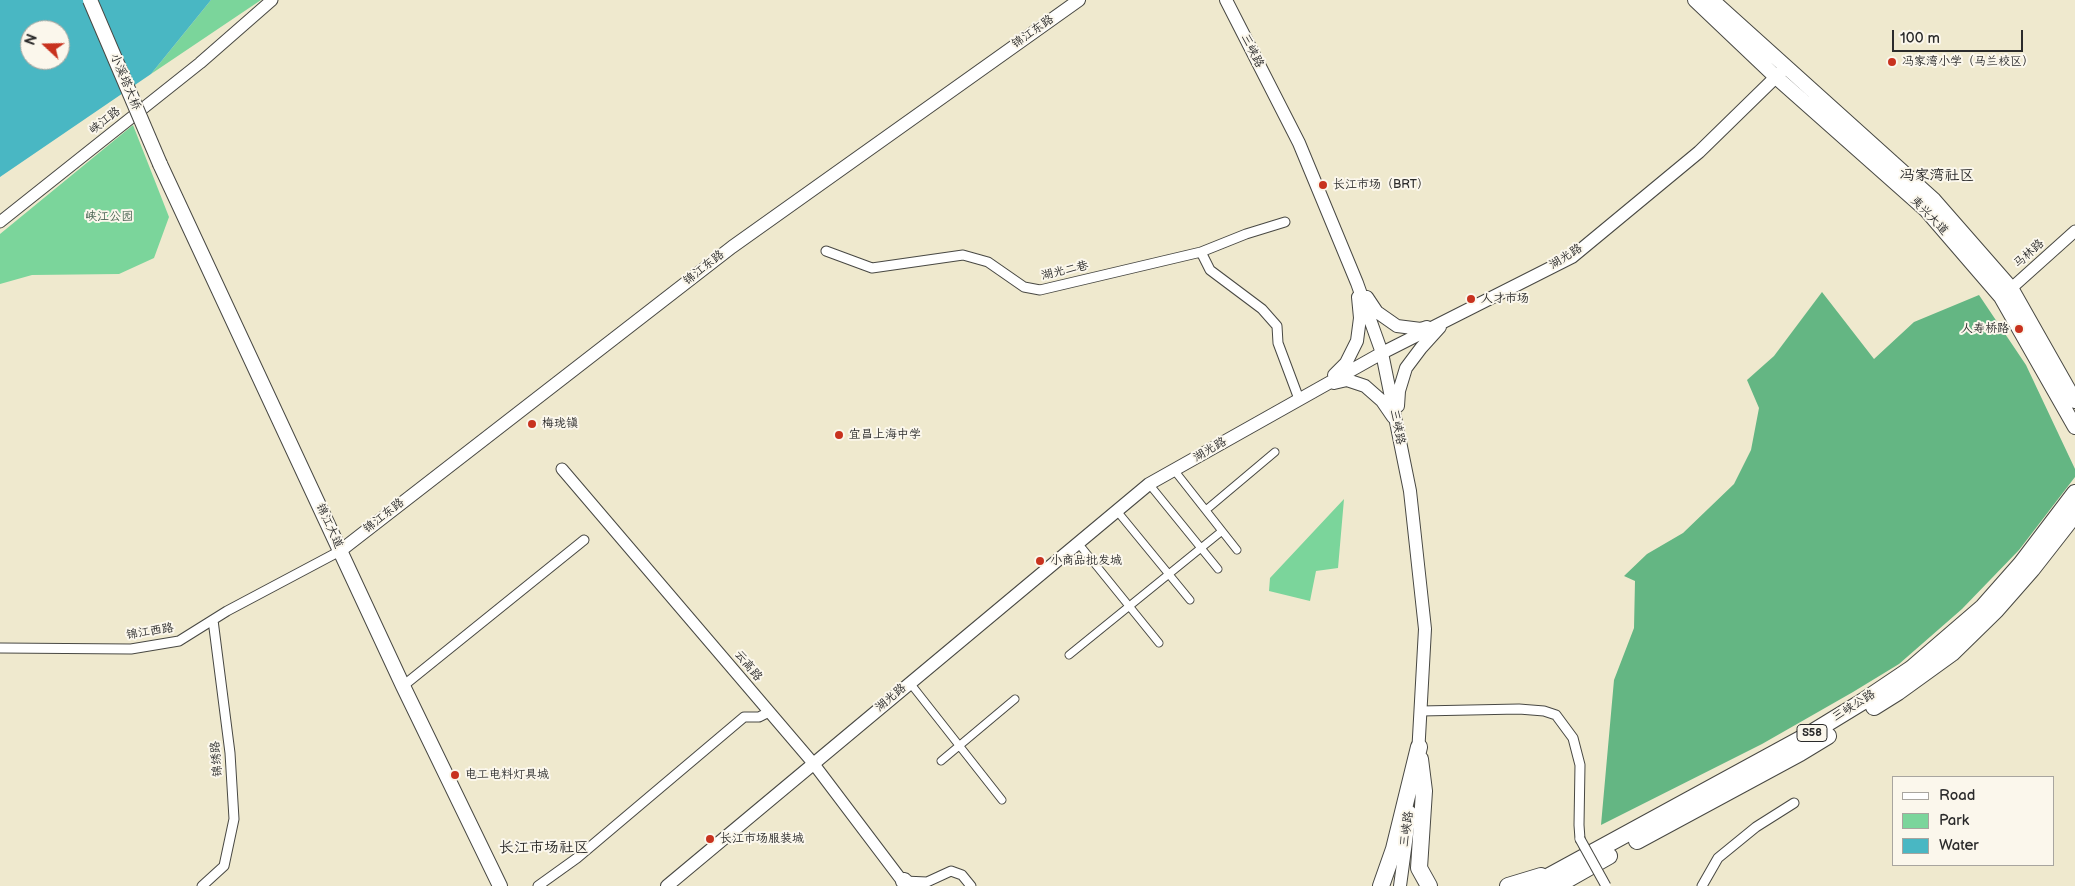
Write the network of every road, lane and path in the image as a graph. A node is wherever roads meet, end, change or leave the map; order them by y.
1 (90, 0) edge
2 (272, 0) edge
3 (1079, 0) edge
4 (1226, 0) edge
5 (1696, 0) edge
6 (1712, 0) edge
7 (1786, 67) junction
8 (1776, 77) junction
9 (160, 164) joint
10 (0, 222) edge
11 (1285, 222) dead end
12 (2075, 231) edge
13 (826, 251) dead end
14 (1200, 252) junction
15 (1358, 283) junction
16 (2006, 293) junction
17 (1448, 319) junction
18 (1382, 352) junction
19 (1324, 386) junction
20 (1299, 399) junction
21 (2075, 401) edge
22 (1396, 423) junction
23 (2075, 426) edge
24 (1275, 452) dead end
25 (562, 469) dead end
26 (1174, 470) junction
27 (1149, 484) junction
28 (2075, 493) edge
29 (1206, 510) junction
30 (1117, 511) junction
31 (2075, 514) edge
32 (2058, 526) junction
33 (1222, 531) junction
34 (584, 540) dead end
35 (1078, 544) junction
36 (1201, 548) junction
37 (340, 550) junction
38 (1236, 550) dead end
39 (1218, 569) dead end
40 (1169, 574) junction
41 (1190, 600) dead end
42 (1130, 606) junction
43 (213, 620) junction
44 (1159, 642) dead end
45 (0, 648) edge
46 (1069, 655) dead end
47 (910, 683) junction
48 (403, 686) junction
49 (1015, 699) dead end
50 (1421, 711) junction
51 (769, 712) junction
52 (960, 746) junction
53 (1419, 747) junction
54 (941, 761) dead end
55 (813, 763) junction
56 (1002, 800) dead end
57 (1794, 803) dead end
58 (1558, 882) edge
59 (906, 884) edge
60 (202, 886) edge
61 (500, 886) edge
62 (538, 886) edge
63 (668, 886) edge
64 (971, 886) edge
65 (1381, 886) edge
66 (1400, 886) edge
67 (1429, 886) edge
68 (1508, 886) edge
69 (1531, 886) edge
70 (1606, 886) edge
71 (1702, 886) edge

1 - 9 main road, 小溪塔大桥, bridge
2 - 10 street, 峡江路
3 - 37 main road, 锦江东路
4 - 15 main road, 三峡路
5 - 8 main road, 夷兴大道
6 - 7 main road, 夷兴大道
7 - 8 main road, 湖光路
7 - 16 main road, 夷兴大道
8 - 16 main road, 夷兴大道
8 - 17 main road, 湖光路
9 - 37 main road, 锦江大道
11 - 14 street, 湖光二巷
12 - 16 street, 马林路
13 - 14 street, 湖光二巷
14 - 20 street
15 - 17 main road
15 - 18 main road, 三峡路
15 - 19 main road
16 - 21 main road, 夷兴大道
16 - 23 main road, 夷兴大道
17 - 18 main road, 湖光路
17 - 22 main road
18 - 19 main road, 湖光路
18 - 22 main road, 三峡路
19 - 20 main road, 湖光路
19 - 22 main road
20 - 26 main road, 湖光路
22 - 50 main road, 三峡路
24 - 29 street
25 - 51 street, 云高路
26 - 27 main road, 湖光路
26 - 29 street
27 - 30 main road, 湖光路
27 - 36 street
28 - 32 highway, 三峡公路 / S58
29 - 33 street
30 - 35 main road, 湖光路
30 - 40 street
31 - 32 highway, 三峡公路 / S58
32 - 58 highway, 三峡公路 / S58
33 - 36 street
33 - 38 street
34 - 48 street
35 - 42 street
35 - 47 main road, 湖光路
36 - 39 street
36 - 40 street
37 - 43 street, 锦江西路
37 - 48 main road, 锦江大道
40 - 41 street
40 - 42 street
42 - 44 street
42 - 46 street
43 - 45 street, 锦江西路
43 - 60 street, 锦绣路
47 - 52 street
47 - 55 main road, 湖光路
48 - 61 main road, 锦江大道
49 - 52 street
50 - 53 main road, 三峡路
50 - 70 street, bridge
51 - 55 street, 云高路
51 - 62 street
52 - 54 street
52 - 56 street
53 - 65 highway
53 - 66 main road, 三峡路
53 - 67 highway
55 - 59 street, 云高路
55 - 63 main road, 湖光路
57 - 71 street
58 - 68 highway
58 - 69 highway, 三峡公路 / S58
59 - 64 street

